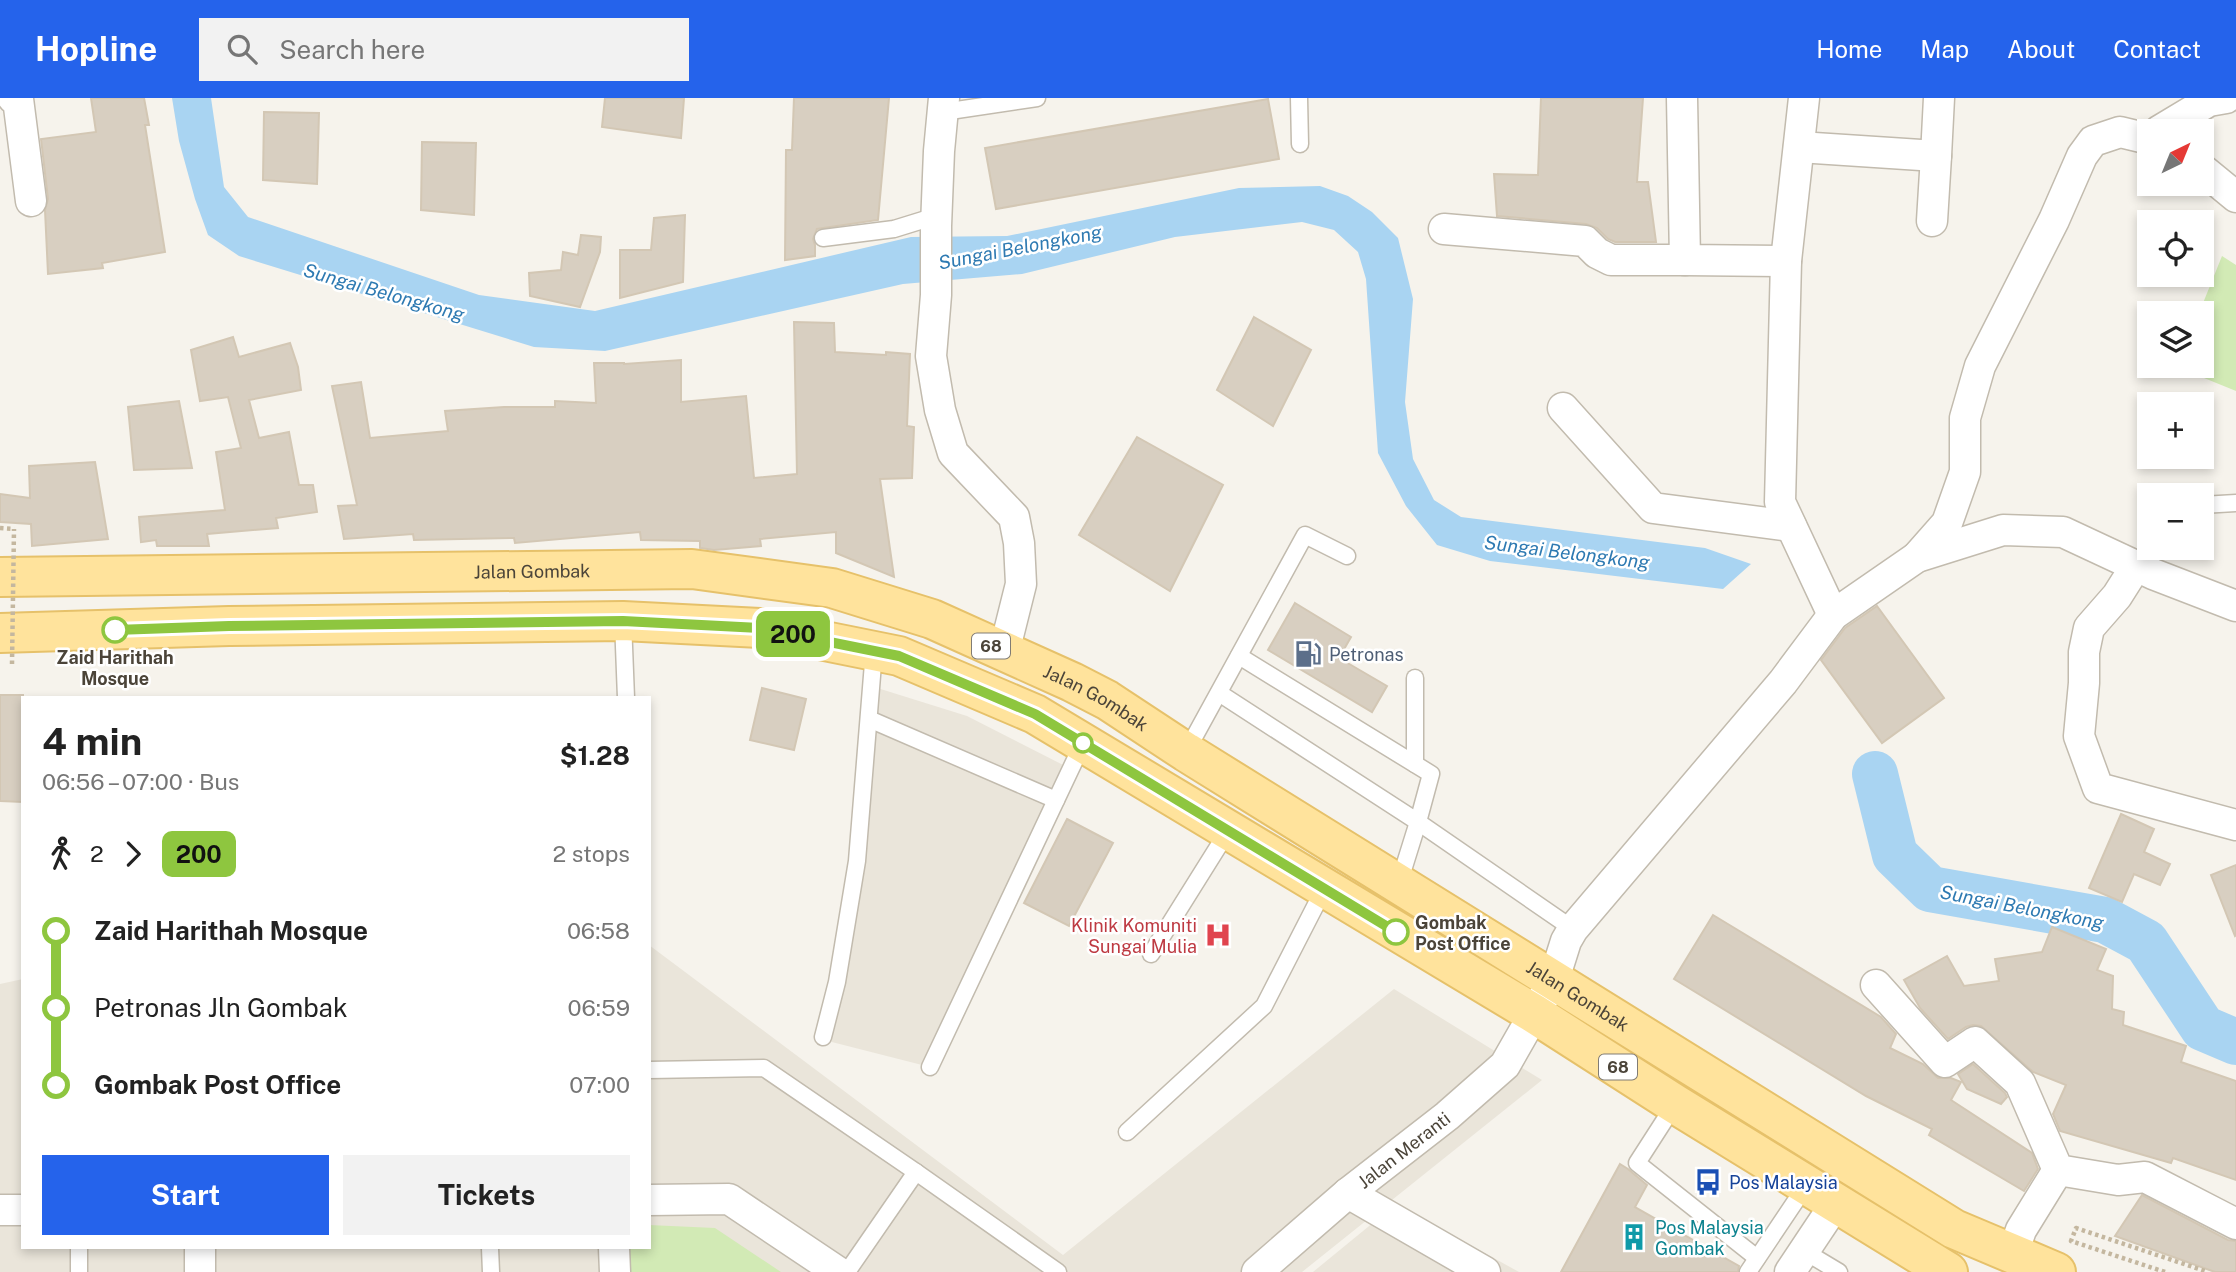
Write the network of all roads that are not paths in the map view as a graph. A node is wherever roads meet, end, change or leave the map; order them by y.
1 (13, 98) edge
2 (1037, 98) edge
3 (1299, 98) edge
4 (1682, 98) edge
5 (1804, 98) edge
6 (1939, 98) edge
7 (2226, 98) edge
8 (943, 105) edge
9 (2180, 119) edge
10 (2137, 135) edge
11 (1300, 144) dead end
12 (1799, 147) junction
13 (1936, 156) junction
14 (2214, 179) edge
15 (2236, 197) edge
16 (31, 201) dead end
17 (936, 221) junction
18 (1932, 221) dead end
19 (1444, 229) dead end
20 (823, 238) dead end
21 (1685, 260) junction
22 (1786, 261) junction
23 (1563, 408) dead end
24 (2236, 503) edge
25 (2214, 504) edge
26 (1791, 526) junction
27 (2137, 555) edge
28 (1347, 556) dead end
29 (1917, 557) junction
30 (2143, 560) edge
31 (2151, 560) edge
32 (0, 577) edge
33 (2236, 606) edge
34 (1833, 615) junction
35 (623, 621) junction
36 (6, 649) edge
37 (874, 651) junction
38 (1004, 652) junction
39 (1239, 656) junction
40 (1415, 678) dead end
41 (1219, 693) junction
42 (626, 696) edge
43 (869, 719) junction
44 (1083, 743) junction
45 (1186, 752) junction
46 (1415, 764) junction
47 (1056, 800) junction
48 (1419, 822) junction
49 (2236, 825) edge
50 (1228, 831) junction
51 (1398, 883) junction
52 (1324, 889) junction
53 (1573, 929) junction
54 (1151, 954) dead end
55 (1554, 979) junction
56 (1877, 985) dead end
57 (1533, 1013) junction
58 (823, 1037) dead end
59 (930, 1067) dead end
60 (651, 1070) edge
61 (1675, 1104) junction
62 (1127, 1132) dead end
63 (2058, 1170) junction
64 (916, 1172) junction
65 (1348, 1193) junction
66 (1822, 1193) junction
67 (651, 1200) edge
68 (0, 1210) edge
69 (21, 1210) edge
70 (2236, 1224) edge
71 (79, 1249) edge
72 (200, 1249) edge
73 (491, 1249) edge
74 (614, 1249) edge
75 (1797, 1262) edge
76 (2008, 1263) edge
77 (1753, 1265) edge
78 (79, 1272) edge
79 (200, 1272) edge
80 (491, 1272) edge
81 (615, 1272) edge
82 (838, 1272) edge
83 (847, 1272) edge
84 (1058, 1272) edge
85 (1256, 1272) edge
86 (1485, 1272) edge
87 (1839, 1272) edge
88 (1948, 1272) edge
89 (2056, 1272) edge

1 - 16 street
2 - 8 lane
3 - 11 lane
4 - 21 street
5 - 12 street
6 - 13 street
7 - 9 street
8 - 17 street
10 - 29 street
12 - 13 street
12 - 22 street
13 - 18 street
14 - 15 street
17 - 20 lane
17 - 38 street
19 - 21 street
21 - 22 street
22 - 26 street
23 - 26 street
24 - 25 lane
26 - 34 street
27 - 29 street
28 - 39 lane
29 - 34 street, Jalan Meranti
30 - 49 street
31 - 33 street
32 - 38 main road, Jalan Gombak / 68
34 - 53 street, Jalan Meranti
35 - 36 main road, 68
35 - 37 main road, 68
35 - 42 lane
37 - 43 lane
37 - 44 main road, 68
38 - 45 main road, Jalan Gombak / 68
39 - 41 lane
39 - 46 lane
40 - 46 lane
41 - 45 lane
41 - 48 lane
43 - 47 lane
43 - 58 lane
44 - 47 lane
44 - 50 main road, 68
45 - 51 main road, Jalan Gombak / 68
46 - 48 lane
47 - 59 lane
48 - 51 lane
48 - 53 lane
50 - 52 main road, 68
50 - 54 lane
51 - 55 main road, Jalan Gombak / 68
52 - 57 main road, 68
52 - 62 lane
53 - 55 street, Jalan Meranti
55 - 57 street, Jalan Meranti
55 - 76 main road, Jalan Gombak / 68
56 - 63 street
57 - 61 main road, 68
57 - 65 street, Jalan Meranti
60 - 64 lane
61 - 66 main road, 68
61 - 77 lane
63 - 70 street
63 - 76 street
64 - 83 lane
64 - 84 lane
65 - 85 street, Jalan Meranti
65 - 86 street
66 - 75 street
66 - 77 lane
66 - 88 main road, 68
67 - 82 street
68 - 69 street
71 - 78 lane
72 - 79 street
73 - 80 lane
74 - 81 street
75 - 87 lane
76 - 89 main road

